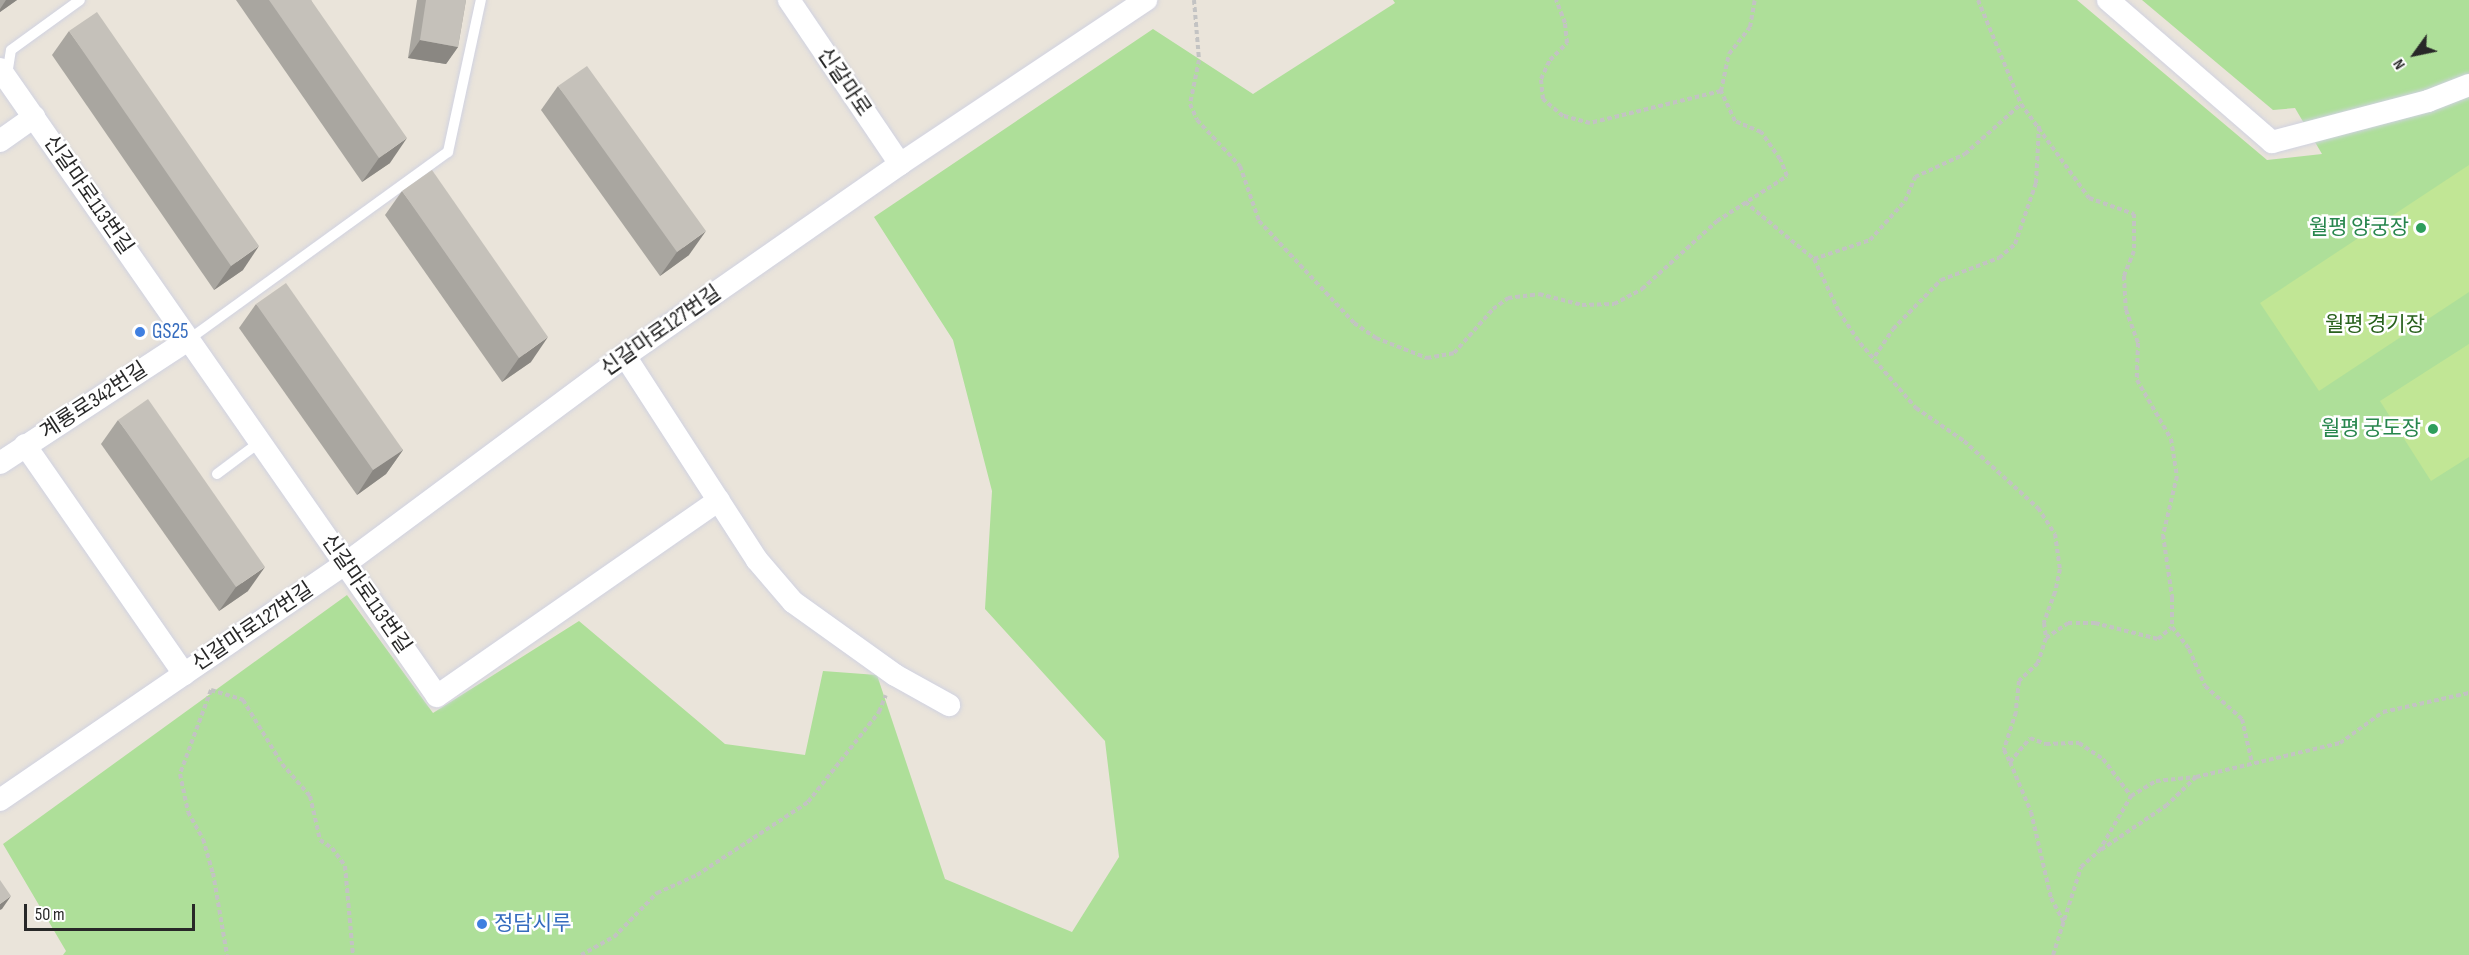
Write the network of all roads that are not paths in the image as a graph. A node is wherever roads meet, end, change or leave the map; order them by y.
1 (80, 0) edge
2 (481, 0) edge
3 (789, 0) edge
4 (1146, 0) edge
5 (2108, 0) edge
6 (3, 74) edge
7 (2469, 85) edge
8 (34, 117) junction
9 (0, 141) edge
10 (900, 164) junction
11 (188, 340) junction
12 (625, 356) junction
13 (260, 442) junction
14 (25, 445) junction
15 (0, 463) edge
16 (217, 474) dead end
17 (719, 500) junction
18 (345, 564) junction
19 (184, 674) junction
20 (949, 705) dead end
21 (0, 800) edge

1 - 6 lane
2 - 11 lane
3 - 10 street, 신갈마로
4 - 10 street, 신갈마로127번길
5 - 7 street
6 - 8 street, 신갈마로113번길
8 - 9 street
8 - 11 street, 신갈마로113번길
10 - 12 street, 신갈마로127번길
11 - 13 street, 신갈마로113번길
11 - 14 street, 계룡로342번길
12 - 17 street
12 - 18 street, 신갈마로127번길
13 - 16 lane
13 - 18 street, 신갈마로113번길
14 - 15 street, 계룡로342번길
14 - 19 street, 신갈마로127번길
17 - 18 street, 신갈마로113번길
17 - 20 street
18 - 19 street, 신갈마로127번길
19 - 21 street, 신갈마로127번길

